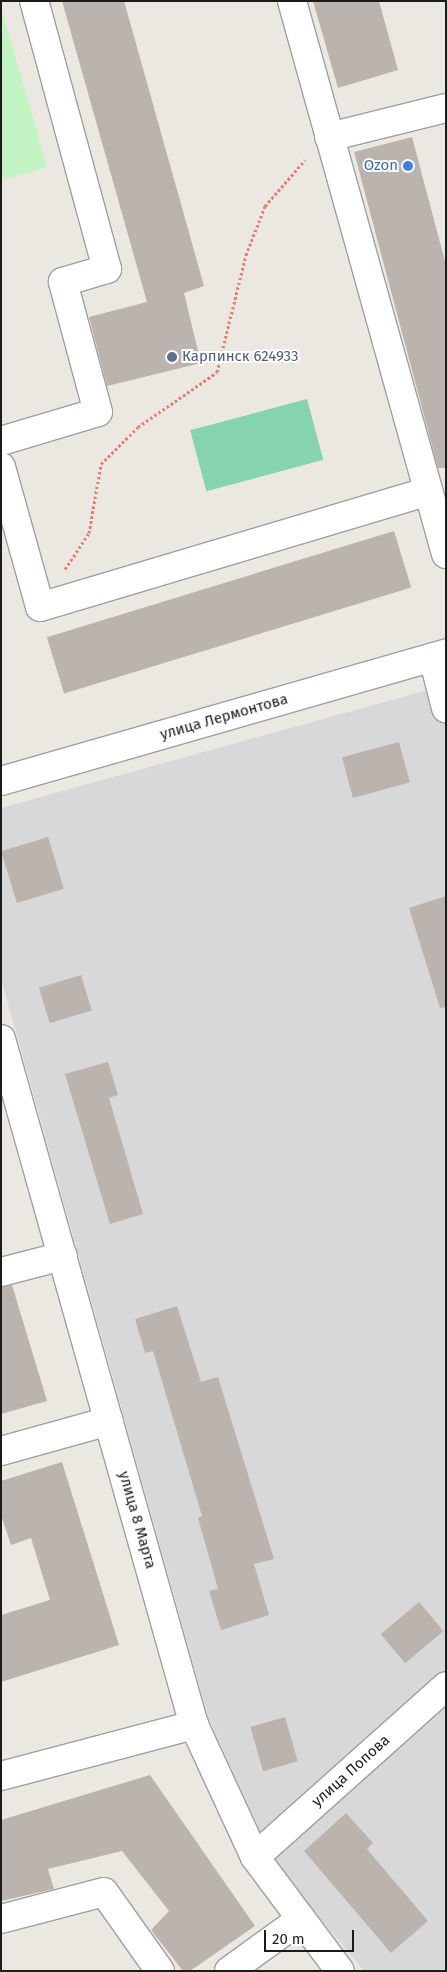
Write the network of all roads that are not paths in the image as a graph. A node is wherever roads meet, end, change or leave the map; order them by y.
1 (34, 1) edge
2 (292, 1) edge
3 (446, 108) edge
4 (329, 137) junction
5 (1, 441) edge
6 (1, 466) edge
7 (426, 492) junction
8 (446, 554) edge
9 (439, 655) edge
10 (446, 708) edge
11 (1, 781) edge
12 (1, 1040) edge
13 (7, 1082) edge
14 (62, 1256) junction
15 (1, 1272) edge
16 (109, 1421) junction
17 (1, 1451) edge
18 (446, 1686) edge
19 (194, 1724) junction
20 (1, 1776) edge
21 (255, 1857) junction
22 (301, 1918) junction
23 (1, 1919) edge
24 (160, 1971) edge
25 (229, 1971) edge
26 (340, 1971) edge

1 - 5 street
2 - 4 street
3 - 4 street
4 - 7 street
6 - 7 street
7 - 8 street
9 - 10 street
9 - 11 street, улица Лермонтова
12 - 13 street, улица 8 Марта
13 - 14 street, улица 8 Марта
14 - 15 street
14 - 16 street, улица 8 Марта
16 - 17 street
16 - 19 street, улица 8 Марта
18 - 21 street, улица Попова
19 - 20 street
19 - 21 street, улица 8 Марта
21 - 22 street, улица 8 Марта
22 - 25 street
22 - 26 street, улица 8 Марта
23 - 24 street

